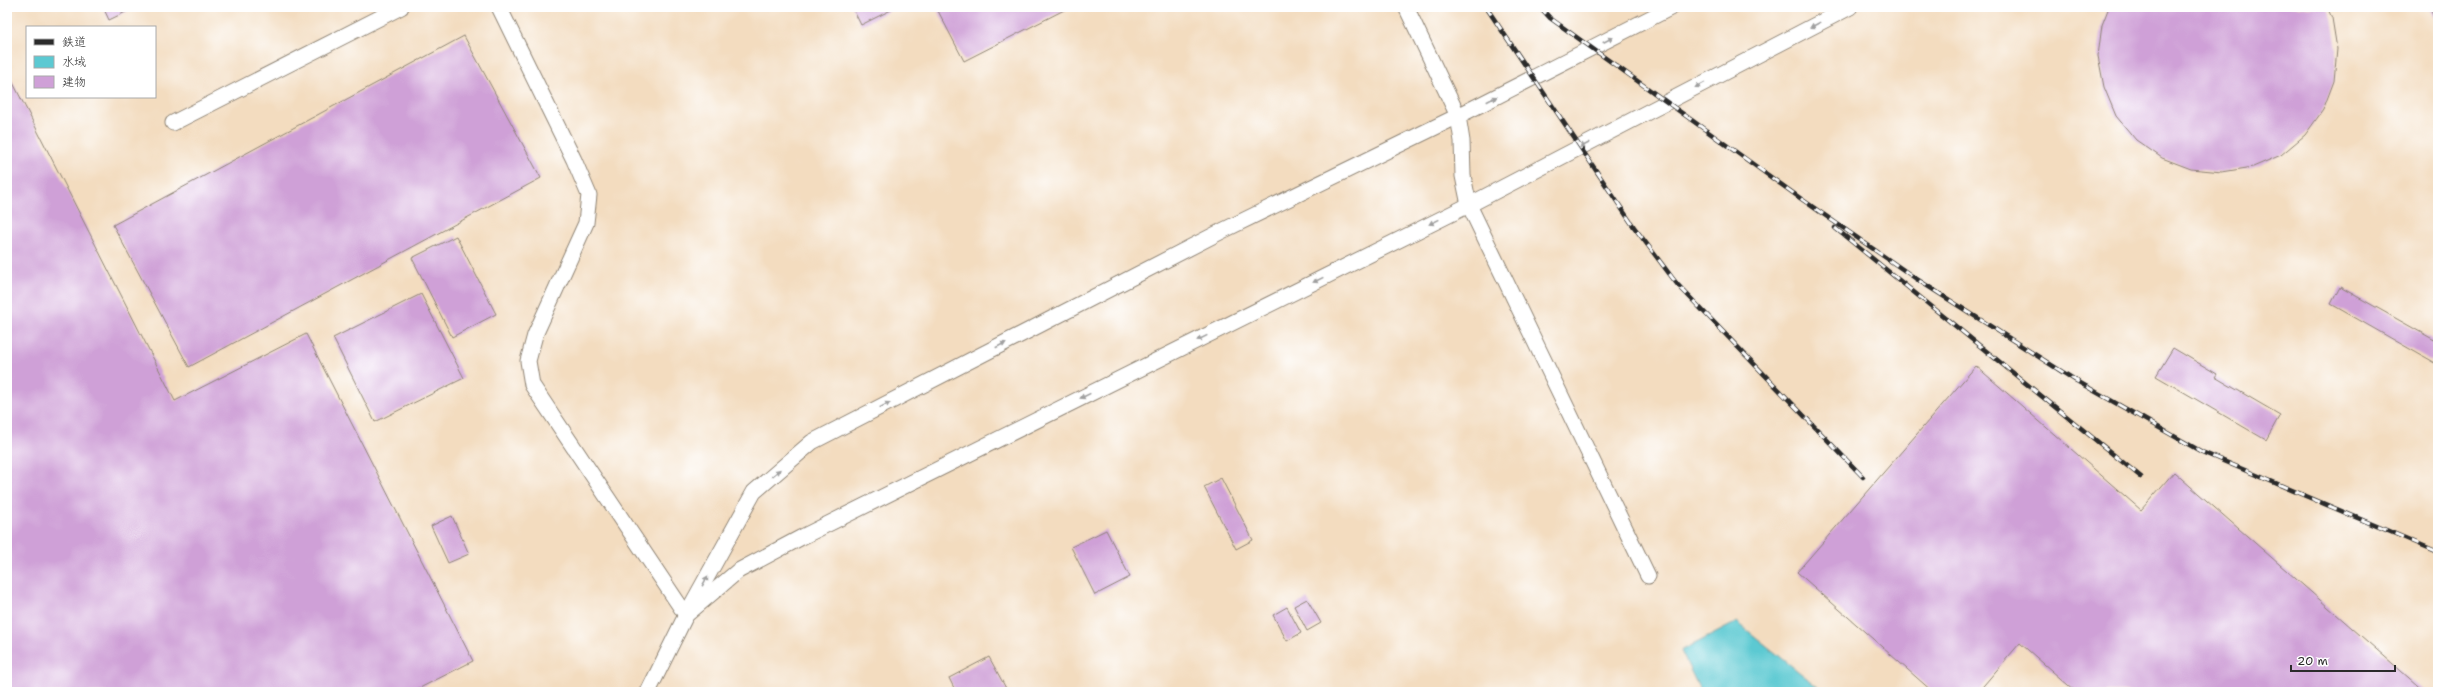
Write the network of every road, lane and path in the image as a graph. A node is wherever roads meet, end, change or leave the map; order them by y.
1 (401, 7) edge
2 (499, 7) edge
3 (1406, 7) edge
4 (1672, 7) edge
5 (1850, 7) edge
6 (1458, 116) junction
7 (173, 123) dead end
8 (1469, 205) junction
9 (1648, 576) dead end
10 (686, 615) junction
11 (648, 692) edge

1 - 7 lane
2 - 10 lane
3 - 6 lane
6 -> 4 lane
5 -> 8 lane
6 - 8 lane
10 -> 6 lane
8 - 9 lane
8 -> 10 lane
10 - 11 lane

